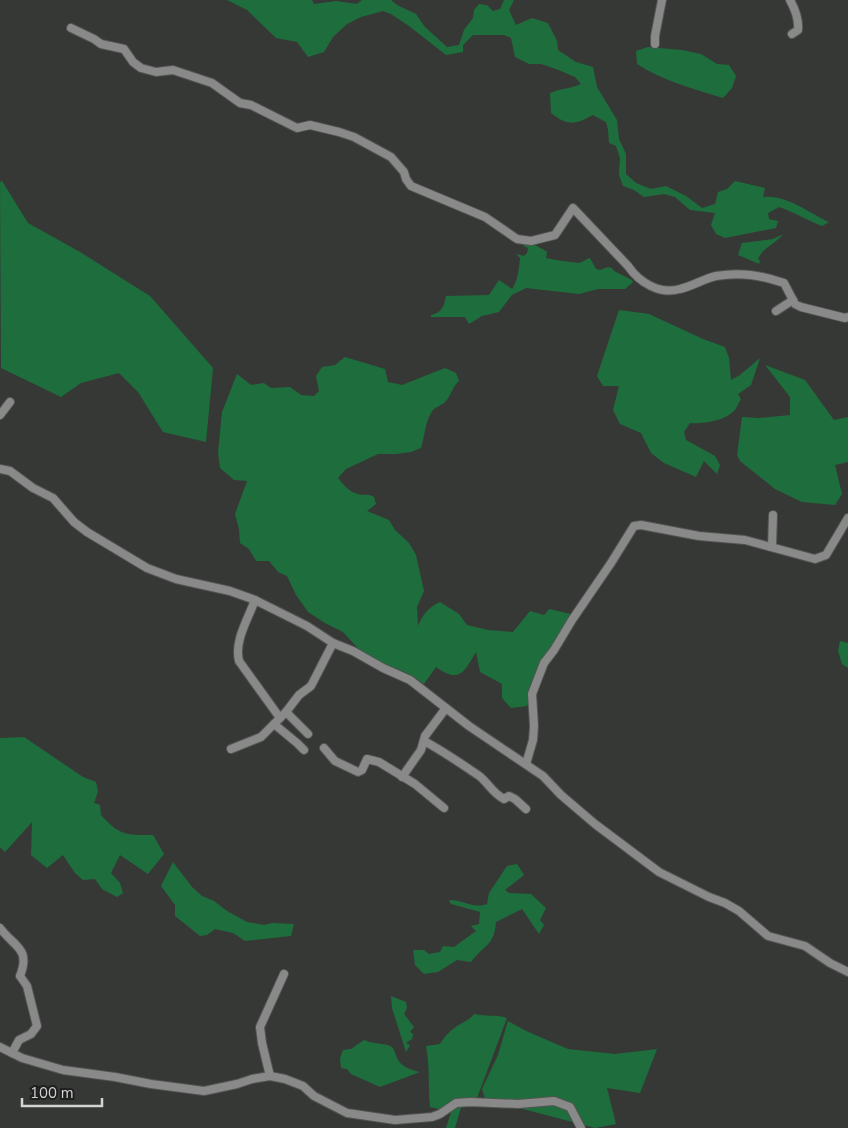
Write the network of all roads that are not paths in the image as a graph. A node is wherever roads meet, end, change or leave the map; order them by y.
1 (662, 0) edge
2 (790, 0) edge
3 (70, 28) dead end
4 (792, 34) dead end
5 (655, 44) dead end
6 (793, 300) junction
7 (776, 311) dead end
8 (848, 317) edge
9 (10, 402) dead end
10 (0, 415) edge
11 (0, 469) edge
12 (773, 515) dead end
13 (848, 518) edge
14 (772, 547) junction
15 (256, 600) junction
16 (333, 643) junction
17 (446, 708) junction
18 (280, 718) junction
19 (308, 734) dead end
20 (424, 741) junction
21 (324, 748) dead end
22 (231, 749) dead end
23 (304, 750) dead end
24 (526, 764) junction
25 (402, 776) junction
26 (444, 808) dead end
27 (526, 809) dead end
28 (0, 928) edge
29 (848, 972) edge
30 (284, 974) dead end
31 (0, 1047) edge
32 (12, 1052) junction
33 (270, 1076) junction
34 (581, 1128) edge

1 - 5 street
2 - 4 street
3 - 6 street
6 - 7 street
6 - 8 street
9 - 10 street
11 - 15 street
12 - 14 street
13 - 14 street
14 - 24 street
15 - 16 street
15 - 18 street
16 - 17 street
16 - 18 street
17 - 20 street
17 - 24 street
18 - 19 street
18 - 22 street
18 - 23 street
20 - 25 street
20 - 27 street
21 - 25 street
24 - 29 street
25 - 26 street
28 - 32 street
30 - 33 street
31 - 32 street
32 - 33 street
33 - 34 street

